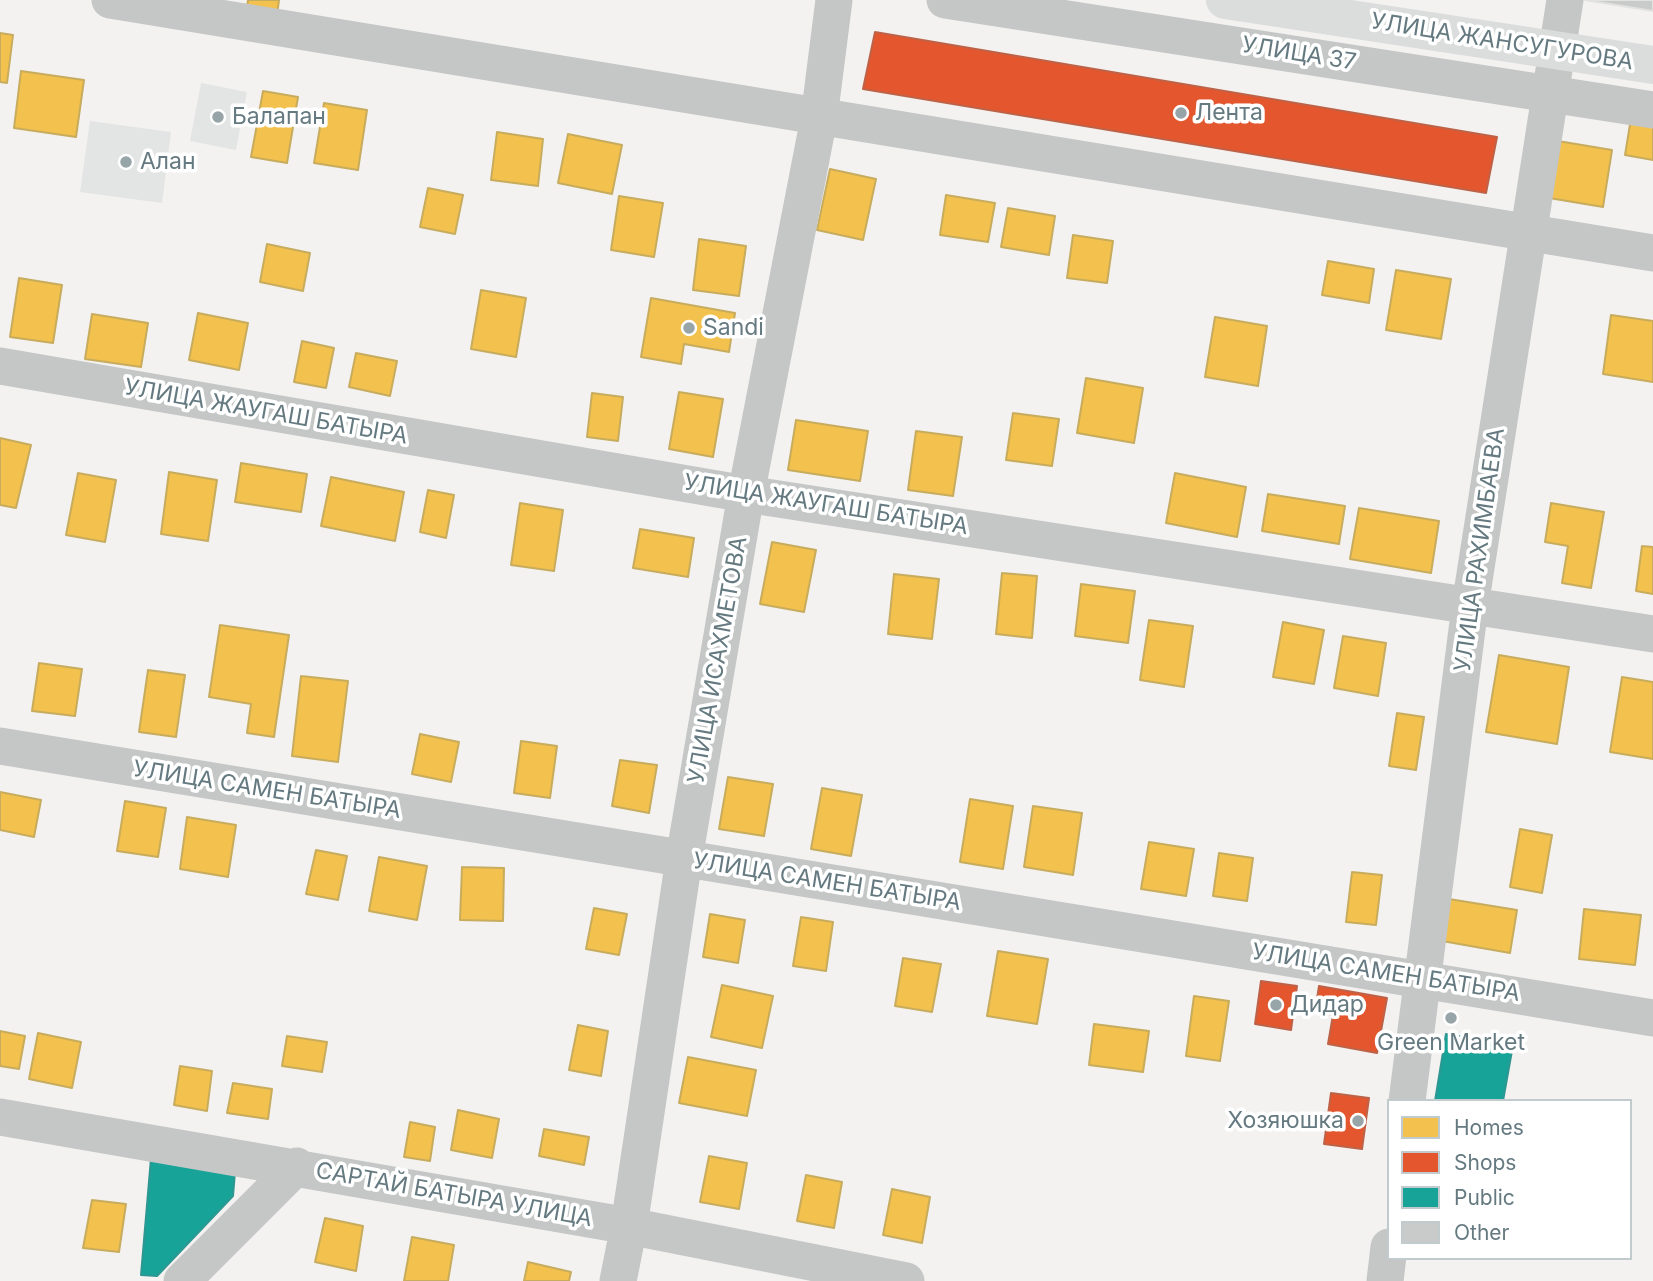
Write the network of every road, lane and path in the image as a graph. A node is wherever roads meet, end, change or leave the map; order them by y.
1 (110, 0) edge
2 (834, 0) edge
3 (945, 0) edge
4 (1225, 0) edge
5 (1565, 0) edge
6 (1557, 49) junction
7 (1653, 65) edge
8 (1653, 110) edge
9 (820, 118) junction
10 (1528, 234) junction
11 (1653, 253) edge
12 (0, 366) edge
13 (746, 494) junction
14 (1470, 606) junction
15 (1653, 634) edge
16 (0, 746) edge
17 (684, 859) junction
18 (1423, 979) junction
19 (1653, 1018) edge
20 (1407, 1099) edge
21 (0, 1116) edge
22 (296, 1166) junction
23 (629, 1226) junction
24 (1387, 1260) edge
25 (182, 1281) edge
26 (618, 1281) edge
27 (906, 1281) edge
28 (1385, 1281) edge

1 - 9 street
2 - 9 street, УЛИЦА ИСАХМЕТОВА
3 - 8 street, УЛИЦА 37
4 - 6 main road, УЛИЦА ЖАНСУГУРОВА
5 - 6 street, УЛИЦА РАХИМБАЕВА
6 - 7 main road, УЛИЦА ЖАНСУГУРОВА
6 - 10 street, УЛИЦА РАХИМБАЕВА
9 - 10 street
9 - 13 street, УЛИЦА ИСАХМЕТОВА
10 - 11 street
10 - 14 street, УЛИЦА РАХИМБАЕВА
12 - 13 street, УЛИЦА ЖАУГАШ БАТЫРА
13 - 14 street, УЛИЦА ЖАУГАШ БАТЫРА
13 - 17 street, УЛИЦА ИСАХМЕТОВА
14 - 15 street, УЛИЦА ЖАУГАШ БАТЫРА
14 - 18 street, УЛИЦА РАХИМБАЕВА
16 - 17 street, УЛИЦА САМЕН БАТЫРА
17 - 18 street, УЛИЦА САМЕН БАТЫРА
17 - 23 street, УЛИЦА ИСАХМЕТОВА
18 - 19 street, УЛИЦА САМЕН БАТЫРА
18 - 20 street, УЛИЦА РАХИМБАЕВА
21 - 22 street, САРТАЙ БАТЫРА УЛИЦА
22 - 23 street, САРТАЙ БАТЫРА УЛИЦА
22 - 25 street
23 - 26 street, УЛИЦА ИСАХМЕТОВА
23 - 27 street, САРТАЙ БАТЫРА УЛИЦА
24 - 28 street

